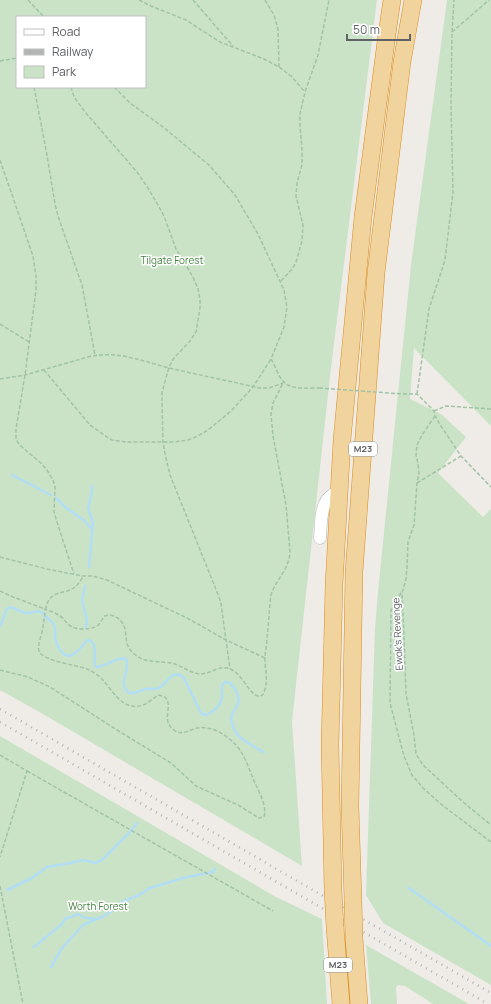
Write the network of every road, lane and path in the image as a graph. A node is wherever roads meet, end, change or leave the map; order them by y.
1 (28, 0) edge
2 (139, 0) edge
3 (193, 0) edge
4 (265, 0) edge
5 (329, 0) edge
6 (392, 0) edge
7 (413, 0) edge
8 (454, 0) edge
9 (489, 0) edge
10 (43, 16) edge
11 (452, 32) junction
12 (234, 48) junction
13 (16, 58) edge
14 (0, 61) edge
15 (279, 67) junction
16 (34, 88) edge
17 (70, 88) edge
18 (115, 88) edge
19 (305, 92) junction
20 (0, 160) edge
21 (281, 281) junction
22 (0, 324) edge
23 (29, 342) junction
24 (95, 355) junction
25 (271, 359) junction
26 (169, 367) junction
27 (44, 370) junction
28 (25, 375) junction
29 (0, 379) edge
30 (283, 382) junction
31 (253, 387) junction
32 (417, 394) junction
33 (491, 409) edge
34 (434, 411) junction
35 (435, 416) junction
36 (163, 442) junction
37 (461, 456) junction
38 (417, 483) junction
39 (491, 487) edge
40 (339, 490) junction
41 (320, 538) dead end
42 (0, 558) edge
43 (74, 574) junction
44 (83, 576) junction
45 (0, 591) edge
46 (402, 593) junction
47 (46, 609) junction
48 (226, 640) junction
49 (265, 658) junction
50 (230, 669) junction
51 (0, 670) edge
52 (0, 755) edge
53 (28, 771) junction
54 (491, 825) edge
55 (491, 842) edge
56 (0, 857) edge
57 (0, 886) edge
58 (273, 911) dead end
59 (23, 1004) edge
60 (341, 1004) edge
61 (359, 1004) edge

1 - 10 path
2 - 12 path
3 - 12 path
4 - 15 path
5 - 19 path
6 - 40 highway, M23
7 - 61 highway, M23, bridge
8 - 11 path
9 - 11 path
11 - 32 path
12 - 15 path
13 - 14 path
15 - 19 path
16 - 24 path
17 - 26 path
18 - 21 path
19 - 21 path
20 - 23 path
21 - 25 path
22 - 23 path
23 - 28 path
24 - 26 path
24 - 27 path
25 - 30 path
25 - 31 path
26 - 31 path
26 - 36 path
27 - 28 path
27 - 36 path
28 - 29 path
28 - 43 path
30 - 31 path
30 - 32 path, bridge
30 - 49 path
31 - 36 path
32 - 34 path
33 - 34 path
34 - 35 path
35 - 37 path
35 - 38 path, Ewok's Revenge
36 - 48 path
37 - 38 path
37 - 39 path
38 - 46 path, Ewok's Revenge
40 - 41 lane
40 - 60 highway, M23, bridge
42 - 43 path
43 - 44 path
44 - 47 path
44 - 48 path
45 - 47 path
46 - 54 path, Ewok's Revenge
46 - 55 path
47 - 50 path
47 - 51 path
48 - 49 path
48 - 50 path
49 - 50 path
52 - 53 path
53 - 56 path
53 - 58 path
57 - 59 path

